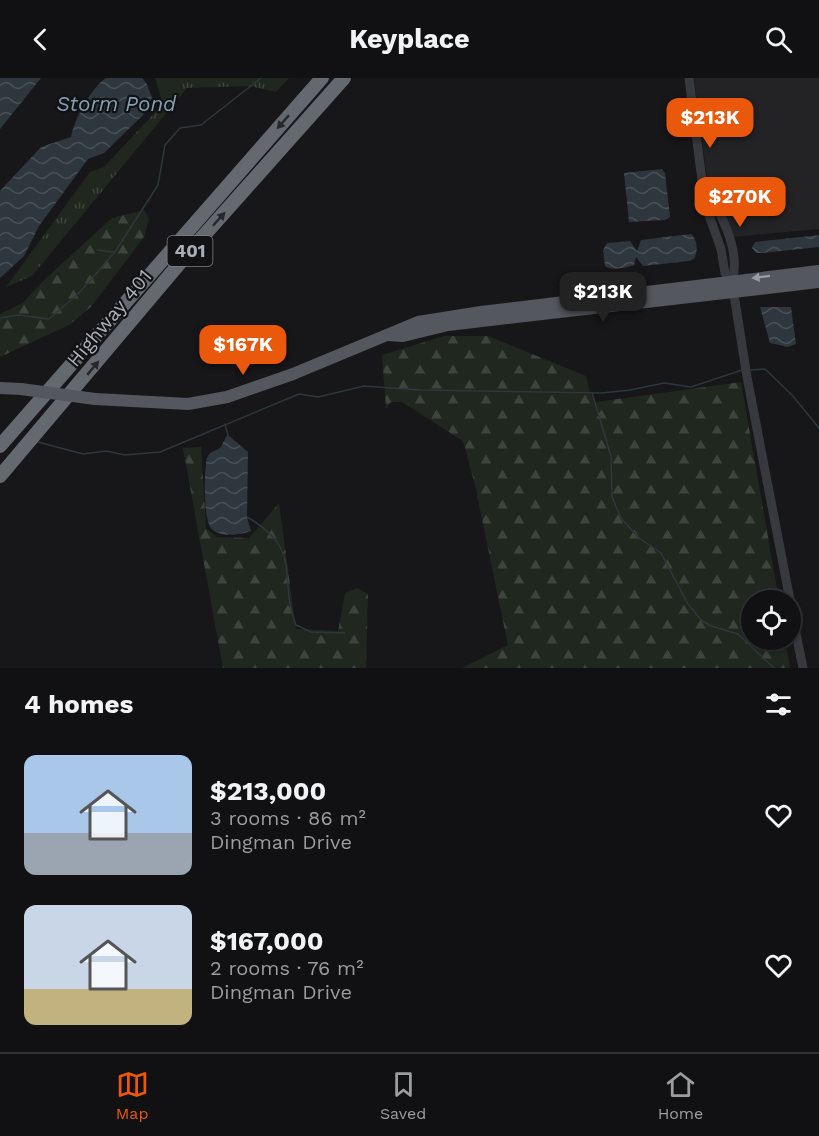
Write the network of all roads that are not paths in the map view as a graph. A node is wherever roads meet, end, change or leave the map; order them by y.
1 (322, 78) edge
2 (344, 78) edge
3 (689, 78) edge
4 (819, 271) edge
5 (819, 282) edge
6 (733, 287) junction
7 (0, 388) edge
8 (1, 444) edge
9 (0, 476) edge
10 (788, 590) edge
11 (799, 650) edge
12 (803, 668) edge

1 -> 8 highway, Highway 401 / 401
9 -> 2 highway, Highway 401 / 401
3 - 6 street
4 -> 6 main road
5 - 6 main road
6 - 7 main road, bridge
6 - 10 street
11 - 12 street

